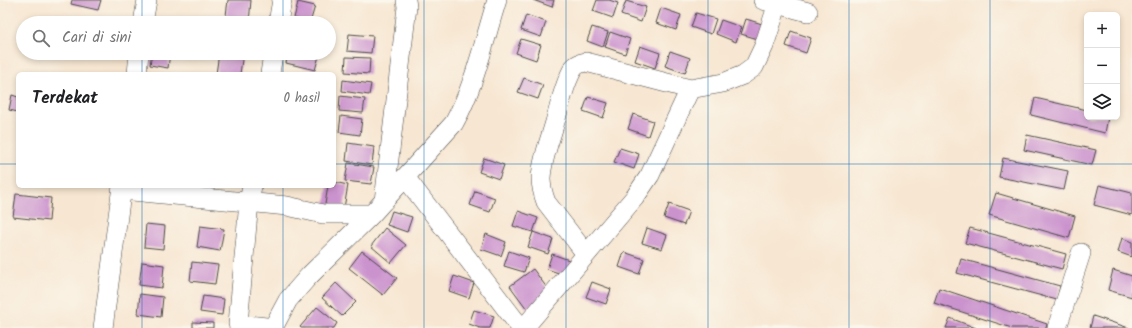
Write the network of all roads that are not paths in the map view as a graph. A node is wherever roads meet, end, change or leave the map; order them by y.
1 (147, 0) edge
2 (282, 0) edge
3 (406, 0) edge
4 (497, 0) edge
5 (774, 1) edge
6 (808, 12) dead end
7 (144, 16) edge
8 (279, 16) edge
9 (138, 60) edge
10 (273, 60) edge
11 (137, 72) edge
12 (270, 72) edge
13 (690, 89) junction
14 (405, 178) junction
15 (122, 188) edge
16 (250, 194) edge
17 (378, 207) junction
18 (1081, 253) dead end
19 (586, 254) junction
20 (238, 326) edge
21 (274, 327) edge
22 (103, 328) edge
23 (521, 328) edge
24 (524, 328) edge
25 (1057, 328) edge

1 - 7 street
2 - 8 street
3 - 17 street
4 - 14 street
5 - 6 street
5 - 13 street
9 - 11 street
10 - 12 street
13 - 19 street
13 - 19 street
14 - 17 street
14 - 23 street
15 - 16 street
15 - 22 street
16 - 17 street
16 - 20 street
17 - 21 street
18 - 25 street
19 - 24 street
20 - 21 street

